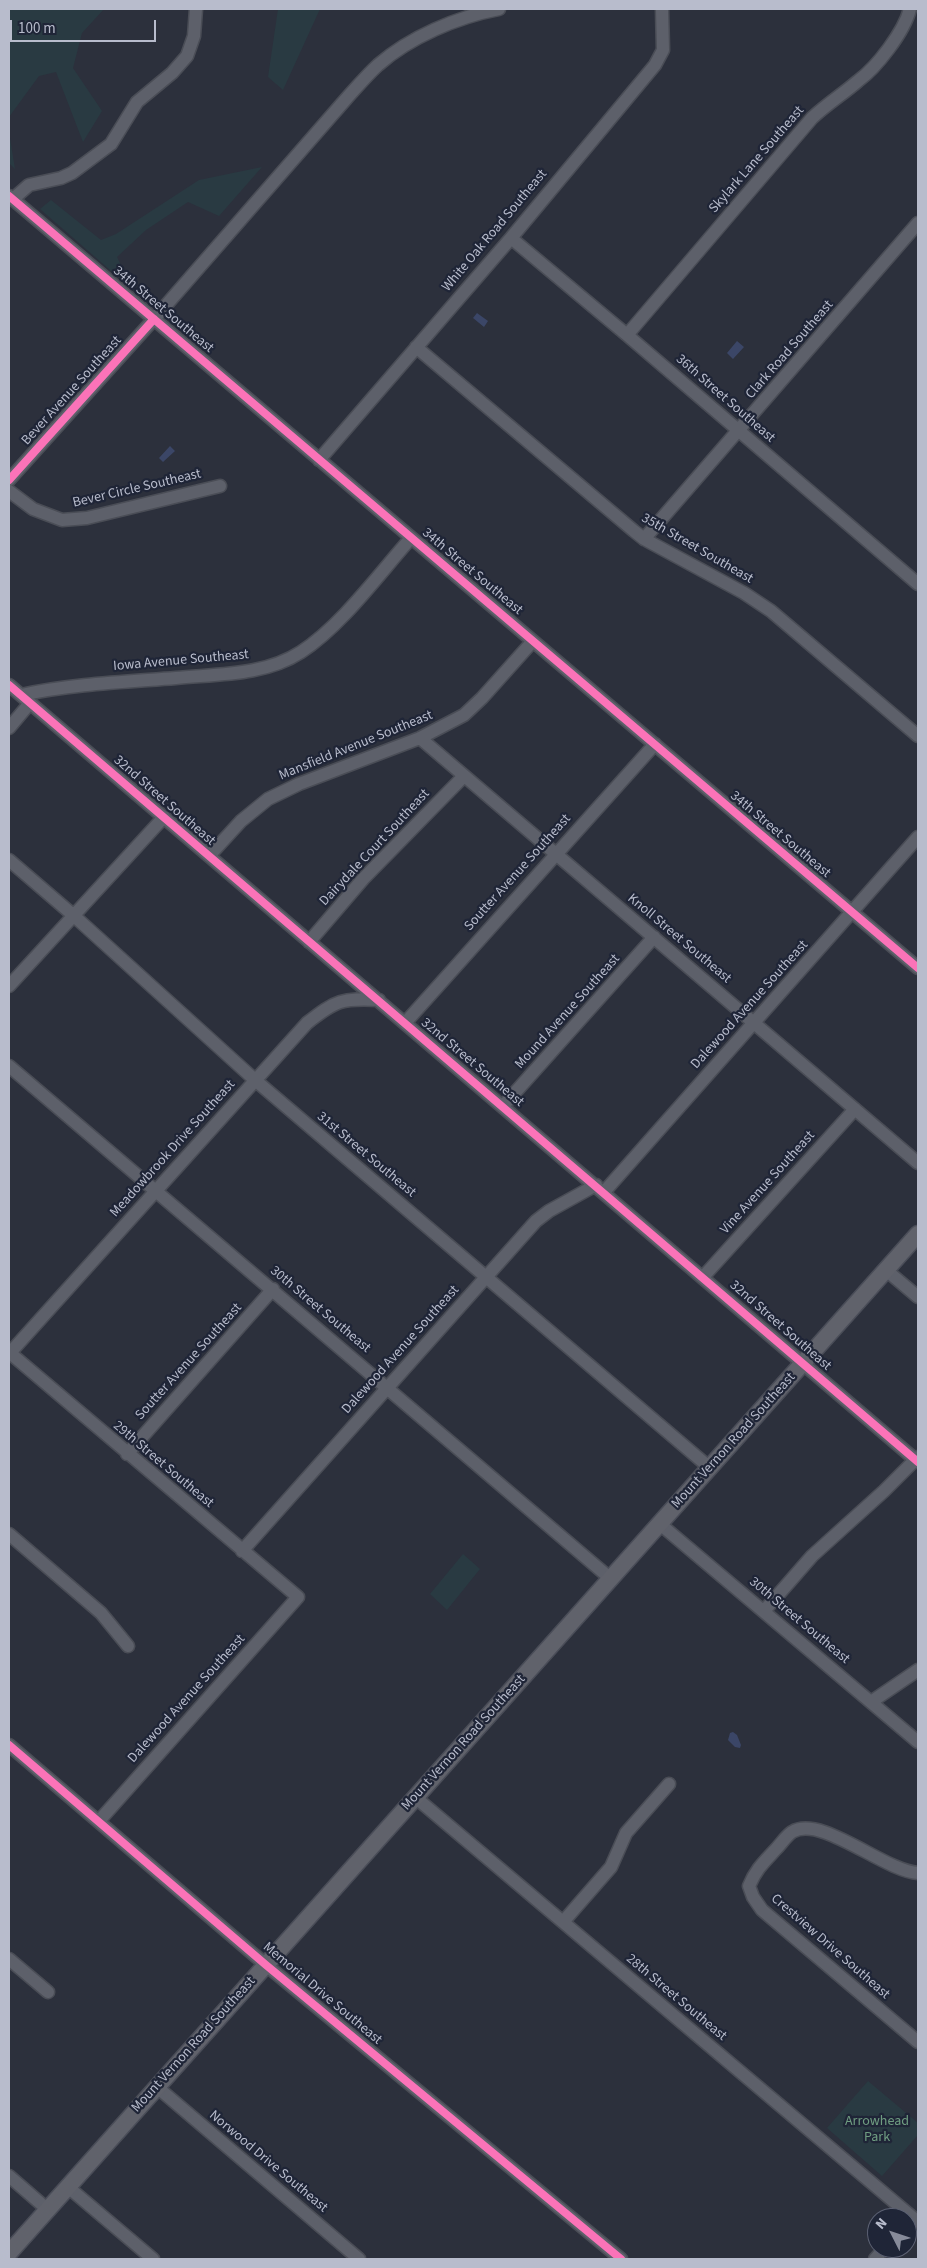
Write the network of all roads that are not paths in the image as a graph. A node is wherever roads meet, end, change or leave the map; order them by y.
1 (196, 9) edge
2 (499, 9) edge
3 (662, 9) edge
4 (910, 9) edge
5 (11, 198) edge
6 (918, 224) edge
7 (511, 238) junction
8 (154, 320) junction
9 (627, 335) junction
10 (416, 347) junction
11 (739, 432) junction
12 (319, 460) junction
13 (9, 480) edge
14 (220, 486) dead end
15 (9, 491) edge
16 (412, 538) junction
17 (644, 539) junction
18 (918, 584) edge
19 (533, 641) junction
20 (9, 685) edge
21 (26, 699) junction
22 (9, 728) edge
23 (918, 736) edge
24 (420, 738) junction
25 (655, 744) junction
26 (464, 776) junction
27 (164, 817) junction
28 (918, 837) edge
29 (556, 853) junction
30 (210, 856) junction
31 (9, 860) edge
32 (853, 912) junction
33 (73, 915) junction
34 (654, 937) junction
35 (309, 942) junction
36 (918, 968) edge
37 (9, 986) edge
38 (379, 1000) junction
39 (754, 1022) junction
40 (405, 1023) junction
41 (9, 1066) edge
42 (255, 1080) junction
43 (503, 1106) junction
44 (855, 1109) junction
45 (918, 1162) edge
46 (600, 1189) junction
47 (158, 1191) junction
48 (918, 1234) edge
49 (886, 1270) junction
50 (486, 1276) junction
51 (703, 1277) junction
52 (273, 1289) junction
53 (918, 1297) edge
54 (9, 1354) edge
55 (803, 1363) junction
56 (387, 1387) junction
57 (127, 1454) junction
58 (918, 1460) edge
59 (710, 1468) junction
60 (660, 1524) junction
61 (9, 1534) edge
62 (242, 1551) junction
63 (611, 1579) junction
64 (298, 1597) joint
65 (764, 1611) junction
66 (128, 1646) dead end
67 (918, 1670) edge
68 (871, 1702) junction
69 (918, 1742) edge
70 (9, 1745) edge
71 (669, 1784) dead end
72 (415, 1797) junction
73 (99, 1821) junction
74 (918, 1872) edge
75 (563, 1922) junction
76 (9, 1958) edge
77 (266, 1964) junction
78 (48, 1992) dead end
79 (918, 2042) edge
80 (157, 2087) junction
81 (9, 2176) edge
82 (68, 2186) junction
83 (898, 2208) edge
84 (47, 2209) junction
85 (9, 2252) edge
86 (154, 2259) edge
87 (359, 2259) edge
88 (621, 2259) edge

1 - 5 street
2 - 8 street, Bever Avenue Southeast
3 - 7 street, White Oak Road Southeast
4 - 9 street, Skylark Lane Southeast
5 - 8 street, 34th Street Southeast
6 - 11 street, Clark Road Southeast
7 - 9 street, 36th Street Southeast
7 - 10 street, White Oak Road Southeast
8 - 12 street, 34th Street Southeast
8 - 13 street, Bever Avenue Southeast
9 - 11 street, 36th Street Southeast
10 - 12 street, White Oak Road Southeast
10 - 17 street, 35th Street Southeast
11 - 17 street, Clark Road Southeast
11 - 18 street, 36th Street Southeast
12 - 16 street, 34th Street Southeast
14 - 15 street, Bever Circle Southeast
16 - 19 street, 34th Street Southeast
16 - 21 street, Iowa Avenue Southeast
17 - 23 street, 35th Street Southeast
19 - 24 street, Mansfield Avenue Southeast
19 - 25 street, 34th Street Southeast
20 - 21 street, 32nd Street Southeast
21 - 22 street
21 - 27 street, 32nd Street Southeast
24 - 26 street, Knoll Street Southeast
24 - 30 street, Mansfield Avenue Southeast
25 - 29 street, Soutter Avenue Southeast
25 - 32 street, 34th Street Southeast
26 - 29 street, Knoll Street Southeast
26 - 35 street, Dairydale Court Southeast
27 - 30 street, 32nd Street Southeast
27 - 33 street
28 - 32 street, Dalewood Avenue Southeast
29 - 34 street, Knoll Street Southeast
29 - 40 street, Soutter Avenue Southeast
30 - 35 street, 32nd Street Southeast
31 - 33 street, 31st Street Southeast
32 - 36 street, 34th Street Southeast
32 - 39 street, Dalewood Avenue Southeast
33 - 37 street
33 - 42 street, 31st Street Southeast
34 - 39 street, Knoll Street Southeast
34 - 43 street, Mound Avenue Southeast
35 - 38 street, 32nd Street Southeast
38 - 40 street, 32nd Street Southeast
38 - 42 street, Meadowbrook Drive Southeast
39 - 44 street, Knoll Street Southeast
39 - 46 street, Dalewood Avenue Southeast
40 - 43 street, 32nd Street Southeast
41 - 47 street, 30th Street Southeast
42 - 47 street, Meadowbrook Drive Southeast
42 - 50 street, 31st Street Southeast
43 - 46 street, 32nd Street Southeast
44 - 45 street, Knoll Street Southeast
44 - 51 street, Vine Avenue Southeast
46 - 50 street, Dalewood Avenue Southeast
46 - 51 street, 32nd Street Southeast
47 - 52 street, 30th Street Southeast
47 - 54 street, Meadowbrook Drive Southeast
48 - 49 main road, Mount Vernon Road Southeast
49 - 53 street
49 - 55 main road, Mount Vernon Road Southeast
50 - 56 street, Dalewood Avenue Southeast
50 - 59 street, 31st Street Southeast
51 - 55 street, 32nd Street Southeast
52 - 56 street, 30th Street Southeast
52 - 57 street, Soutter Avenue Southeast
54 - 57 street, 29th Street Southeast
55 - 58 street, 32nd Street Southeast
55 - 59 main road, Mount Vernon Road Southeast
56 - 62 street, Dalewood Avenue Southeast
56 - 63 street, 30th Street Southeast
57 - 62 street, 29th Street Southeast
58 - 65 street
59 - 60 main road, Mount Vernon Road Southeast
60 - 63 main road, Mount Vernon Road Southeast
60 - 65 street, 30th Street Southeast
61 - 66 street
62 - 64 street, 29th Street Southeast
63 - 72 main road, Mount Vernon Road Southeast
64 - 73 street, Dalewood Avenue Southeast
65 - 68 street, 30th Street Southeast
67 - 68 street
68 - 69 street, 30th Street Southeast
70 - 73 street, Memorial Drive Southeast
71 - 75 street
72 - 75 street, 28th Street Southeast
72 - 77 main road, Mount Vernon Road Southeast
73 - 77 street, Memorial Drive Southeast
74 - 79 street, Crestview Drive Southeast
75 - 83 street, 28th Street Southeast
76 - 78 street
77 - 80 main road, Mount Vernon Road Southeast
77 - 88 street, Memorial Drive Southeast
80 - 82 main road, Mount Vernon Road Southeast
80 - 87 street, Norwood Drive Southeast
81 - 84 street
82 - 84 main road, Mount Vernon Road Southeast
82 - 86 street
84 - 85 main road, Mount Vernon Road Southeast

